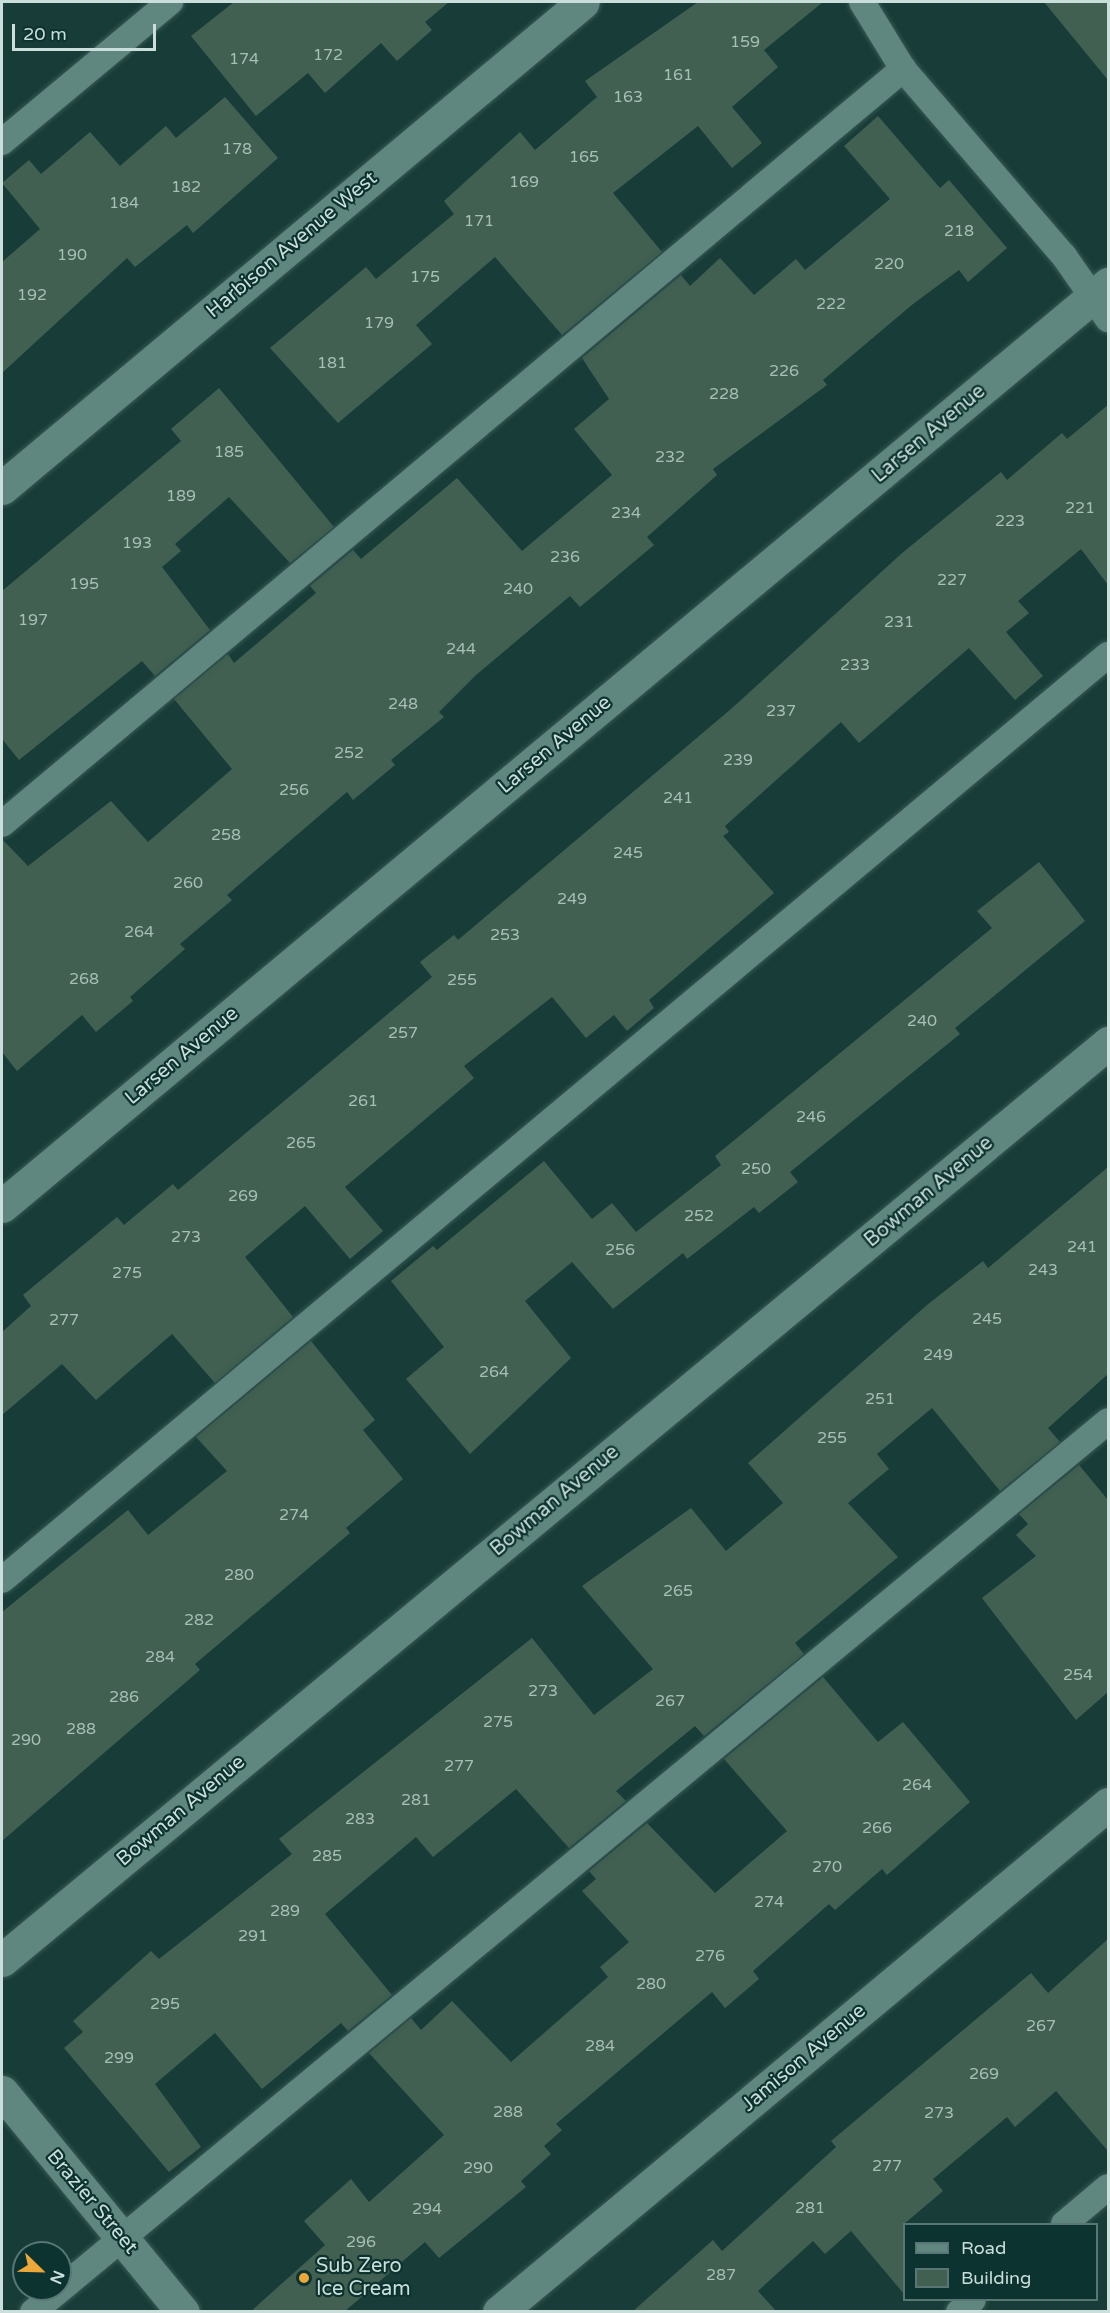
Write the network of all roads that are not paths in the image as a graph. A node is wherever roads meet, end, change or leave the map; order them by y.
1 (170, 2) edge
2 (583, 2) edge
3 (862, 2) edge
4 (903, 69) junction
5 (2, 142) edge
6 (1103, 300) edge
7 (2, 488) edge
8 (1108, 655) edge
9 (2, 824) edge
10 (1108, 1043) edge
11 (2, 1206) edge
12 (1108, 1421) edge
13 (2, 1580) edge
14 (1108, 1804) edge
15 (2, 1960) edge
16 (2, 2092) edge
17 (1108, 2187) edge
18 (1065, 2223) edge
19 (122, 2237) junction
20 (972, 2301) edge
21 (33, 2312) edge
22 (183, 2312) edge
23 (499, 2312) edge
24 (959, 2312) edge

1 - 5 lane
2 - 7 street, Harbison Avenue West
3 - 4 lane
4 - 6 lane
4 - 9 lane
6 - 11 street, Larsen Avenue
8 - 13 lane
10 - 15 street, Bowman Avenue
12 - 19 lane
14 - 23 street, Jamison Avenue
16 - 19 street, Brazier Street
17 - 18 lane
19 - 21 lane
19 - 22 street, Brazier Street
20 - 24 lane

